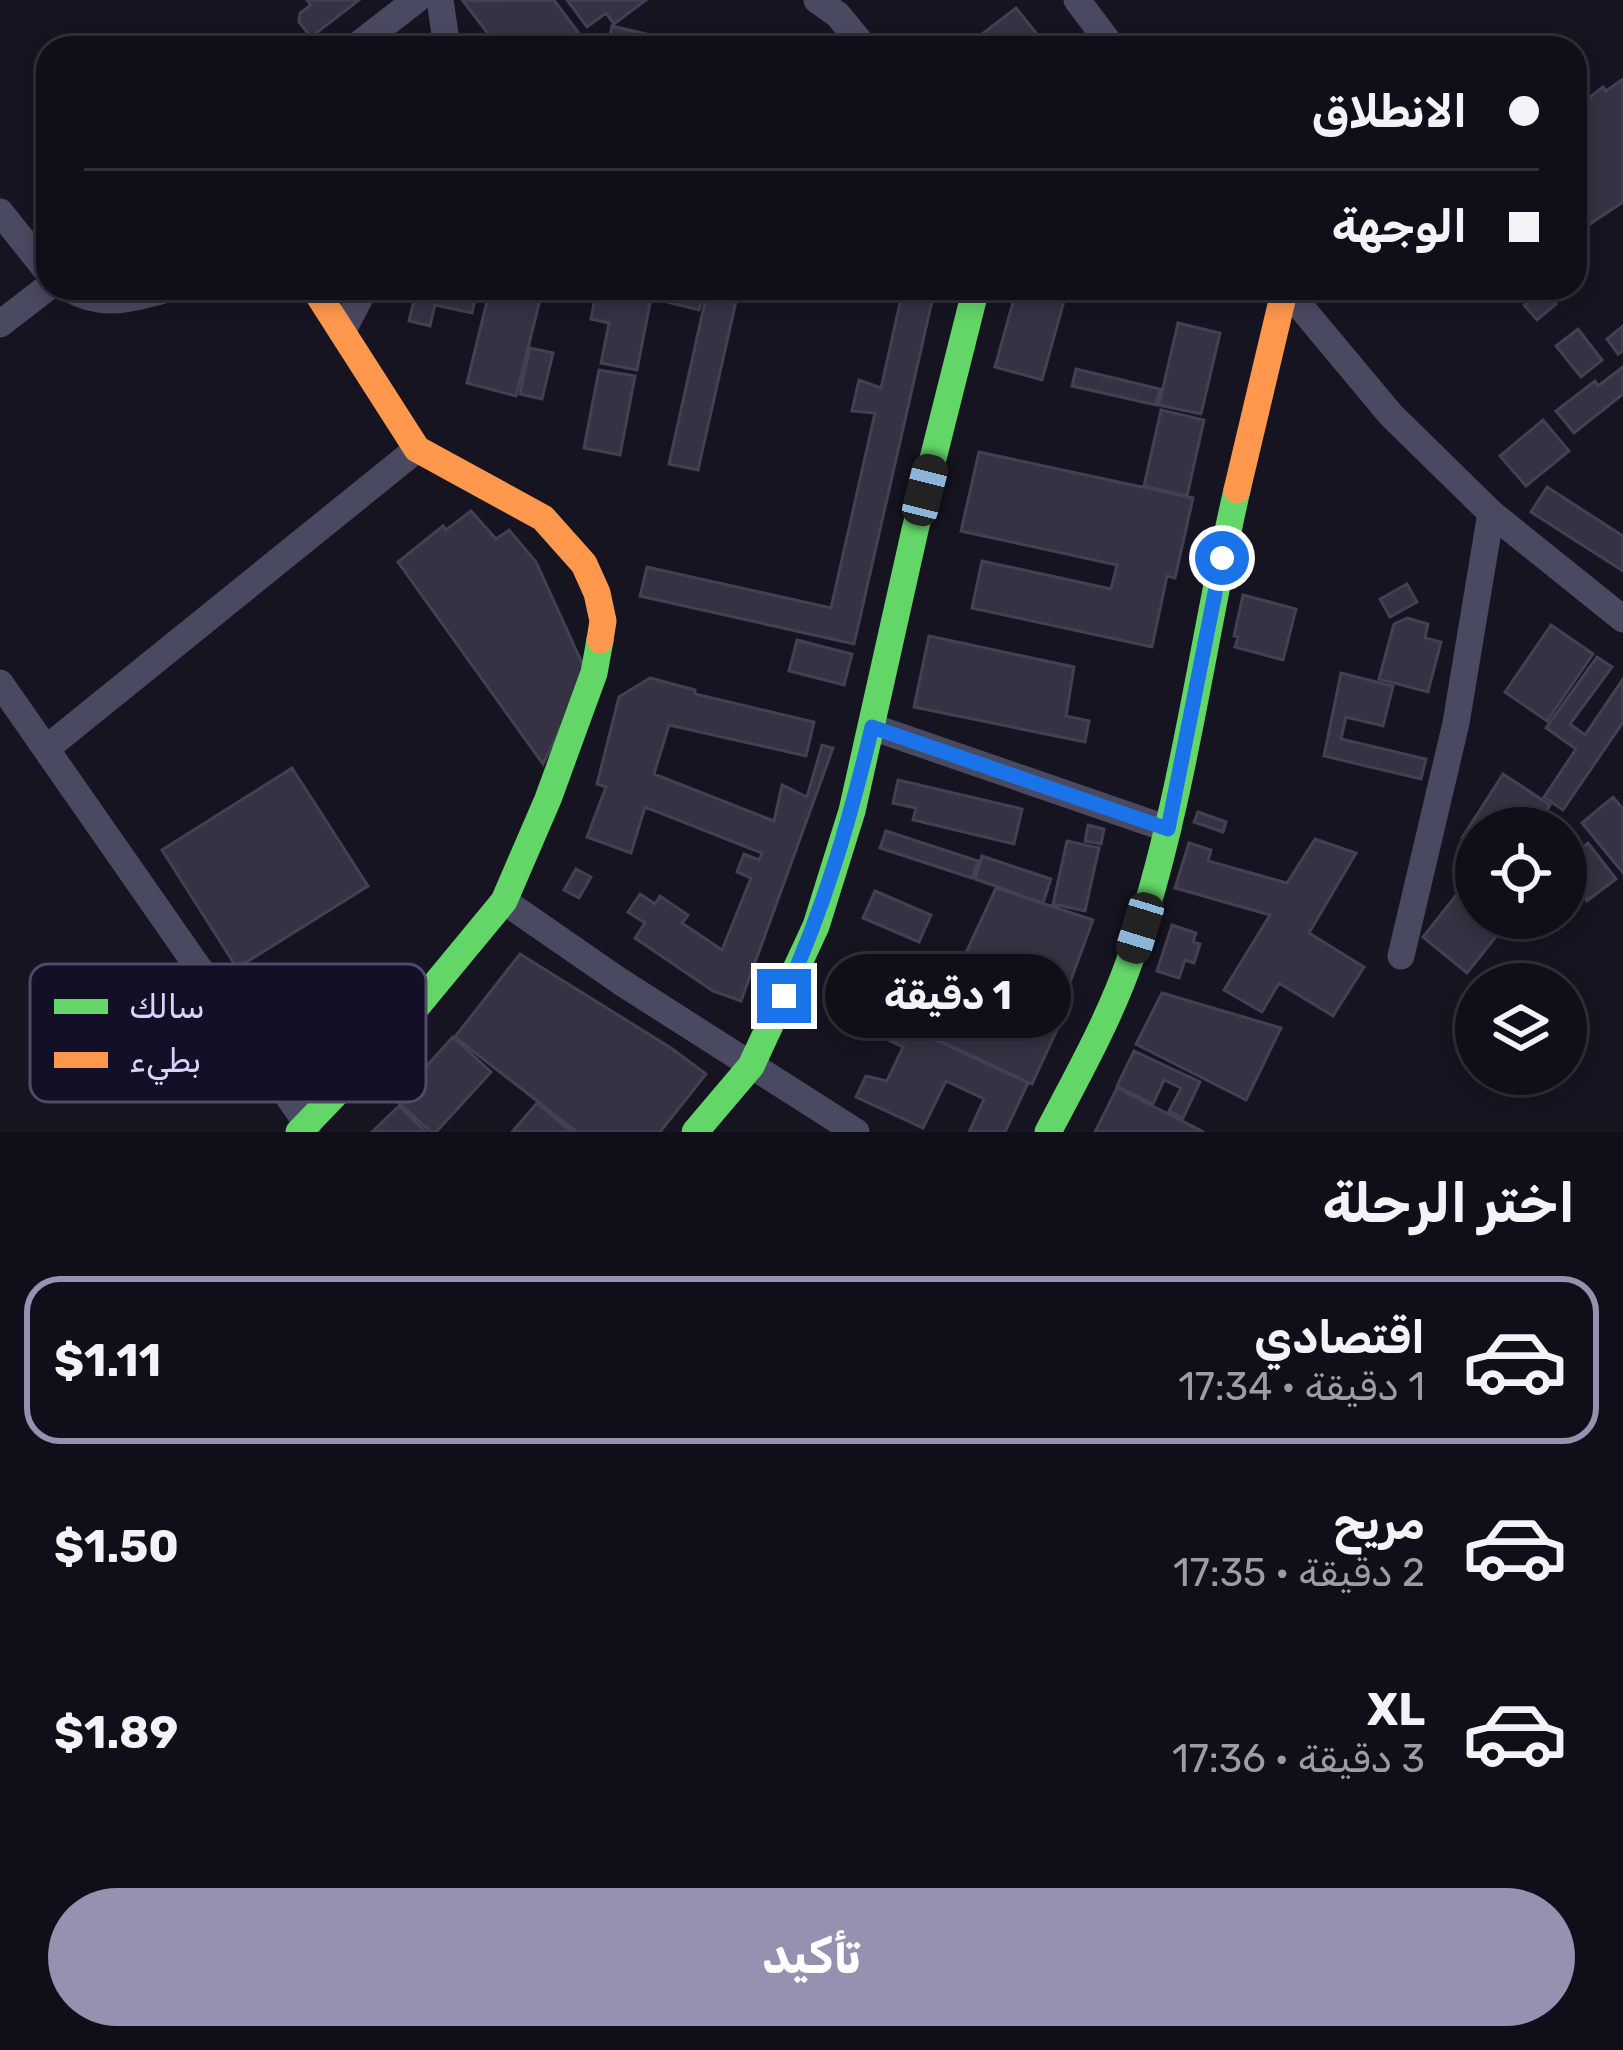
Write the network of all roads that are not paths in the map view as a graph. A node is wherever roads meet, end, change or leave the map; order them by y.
1 (416, 0) edge
2 (440, 0) edge
3 (817, 0) edge
4 (1078, 0) edge
5 (370, 36) edge
6 (445, 36) edge
7 (855, 36) edge
8 (1104, 36) edge
9 (0, 212) edge
10 (36, 257) edge
11 (36, 296) edge
12 (322, 300) edge
13 (359, 300) edge
14 (973, 300) edge
15 (1282, 300) edge
16 (1295, 300) edge
17 (0, 324) edge
18 (342, 332) junction
19 (417, 449) junction
20 (1491, 512) junction
21 (1623, 619) edge
22 (0, 683) edge
23 (872, 727) junction
24 (46, 748) junction
25 (1168, 829) junction
26 (504, 901) junction
27 (1400, 956) dead end
28 (193, 964) edge
29 (426, 996) edge
30 (751, 1066) junction
31 (286, 1102) edge
32 (329, 1102) edge
33 (304, 1128) edge
34 (695, 1132) edge
35 (856, 1132) edge
36 (1048, 1132) edge

1 - 5 street
2 - 6 street
3 - 7 street
4 - 8 street
9 - 10 street
11 - 17 street
12 - 18 street
13 - 18 street
14 - 23 street
15 - 25 street
16 - 20 street
18 - 19 street
19 - 24 street
19 - 26 street
20 - 21 street
20 - 27 street
22 - 24 street
23 - 25 street
23 - 30 street
24 - 28 street
25 - 36 street
26 - 29 street
26 - 30 street
30 - 34 street
30 - 35 street
31 - 33 street
32 - 33 street

